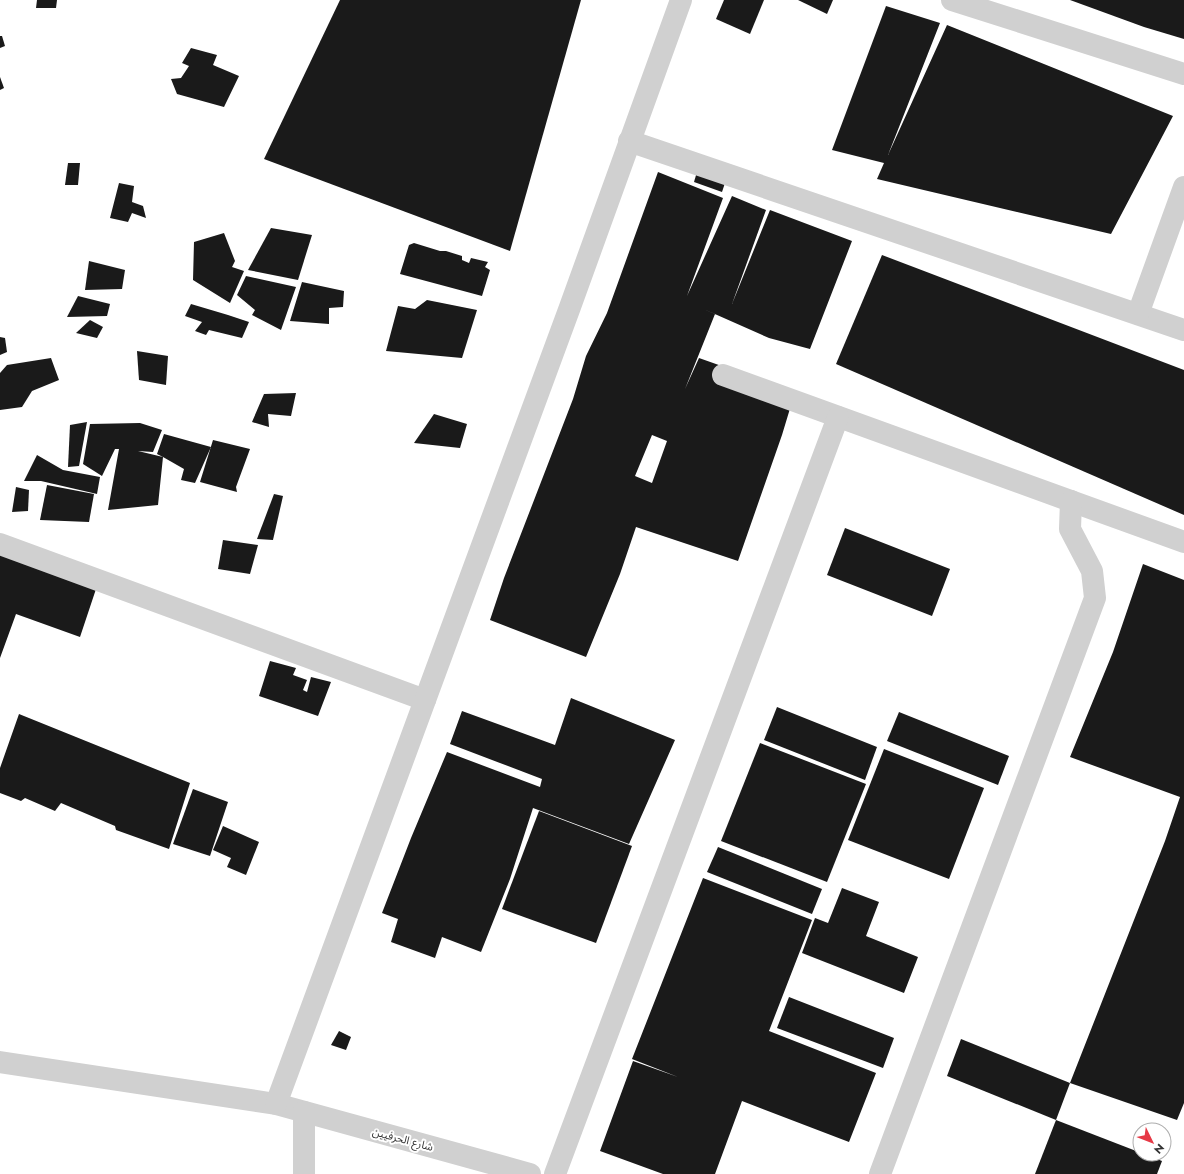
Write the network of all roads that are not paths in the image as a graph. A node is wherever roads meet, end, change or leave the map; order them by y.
1 (681, 0) edge
2 (952, 0) edge
3 (1184, 74) edge
4 (629, 141) junction
5 (1184, 187) edge
6 (1138, 314) junction
7 (1184, 330) edge
8 (723, 375) dead end
9 (838, 417) junction
10 (1071, 501) junction
11 (1184, 542) edge
12 (0, 544) edge
13 (425, 700) junction
14 (0, 1062) edge
15 (276, 1104) junction
16 (304, 1112) junction
17 (459, 1164) edge
18 (304, 1174) edge
19 (530, 1174) edge
20 (555, 1174) edge
21 (880, 1174) edge

1 - 4 street
2 - 3 street
4 - 6 street
4 - 13 street
5 - 6 street
6 - 7 street
8 - 9 street
9 - 10 street
9 - 20 street
10 - 11 street
10 - 21 street
12 - 13 street
13 - 15 street
14 - 15 street, شارع الحرفيين
15 - 16 street, شارع الحرفيين
16 - 17 street, شارع الحرفيين
16 - 18 street
17 - 19 street, شارع الحرفيين

